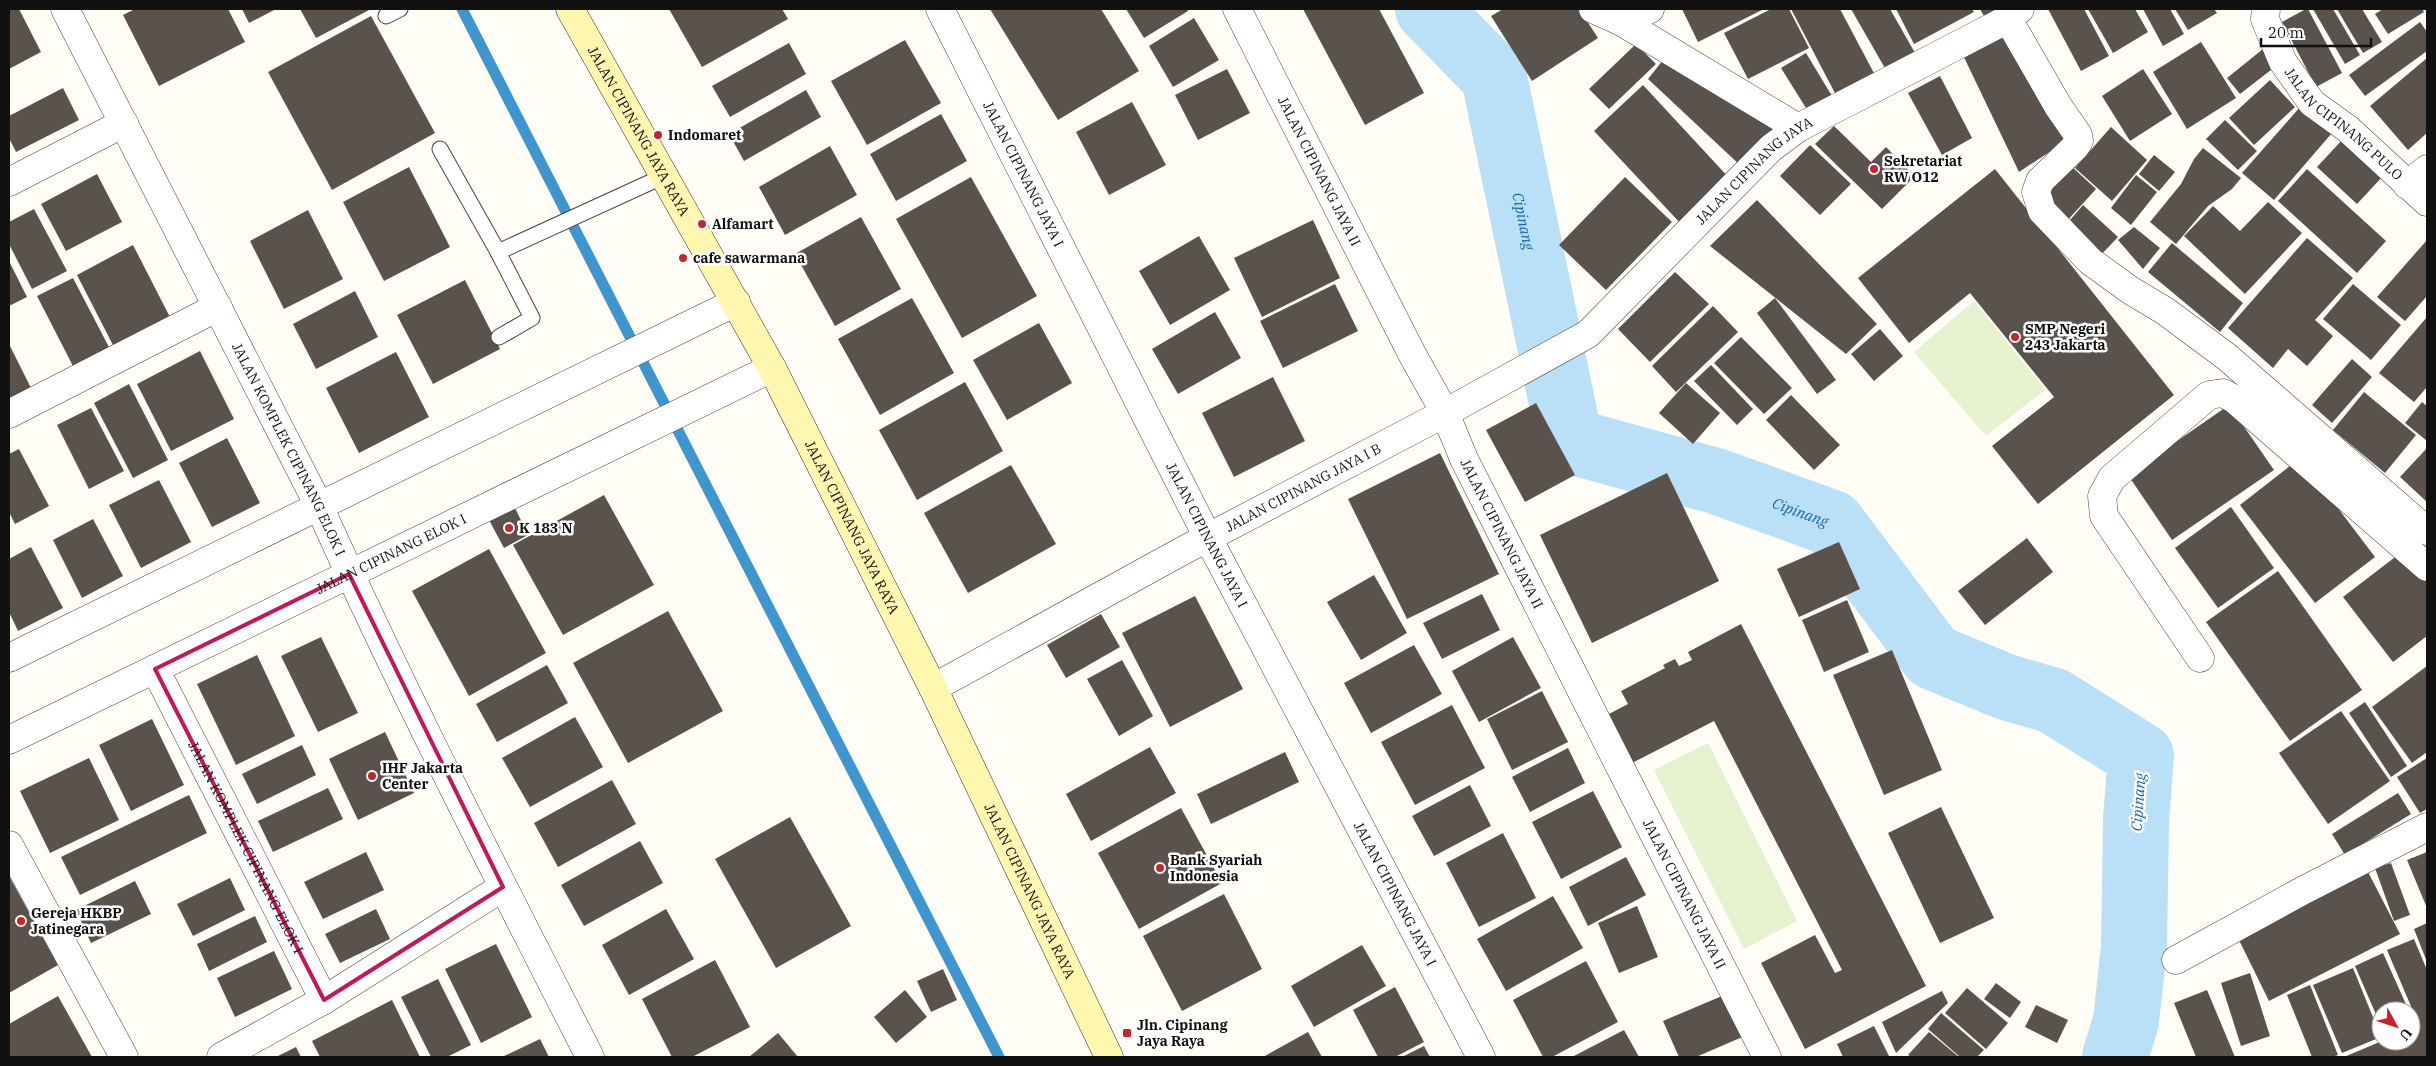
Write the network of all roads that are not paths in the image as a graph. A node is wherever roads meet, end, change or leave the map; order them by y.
1 (65, 9) edge
2 (400, 9) edge
3 (570, 9) edge
4 (940, 9) edge
5 (1237, 9) edge
6 (1592, 9) edge
7 (1650, 9) edge
8 (2266, 9) edge
9 (2014, 14) edge
10 (386, 16) dead end
11 (1622, 22) junction
12 (124, 123) junction
13 (1798, 128) junction
14 (440, 148) dead end
15 (664, 176) junction
16 (9, 182) edge
17 (2421, 185) edge
18 (498, 252) junction
19 (736, 302) junction
20 (218, 307) junction
21 (500, 337) dead end
22 (772, 368) junction
23 (1517, 374) joint
24 (1445, 413) junction
25 (9, 414) edge
26 (319, 506) junction
27 (2427, 531) edge
28 (1208, 538) junction
29 (2427, 567) edge
30 (349, 574) junction
31 (9, 658) edge
32 (2200, 658) dead end
33 (155, 669) junction
34 (933, 688) junction
35 (9, 740) edge
36 (2427, 827) edge
37 (9, 845) edge
38 (503, 887) junction
39 (2176, 960) dead end
40 (324, 1000) junction
41 (124, 1057) edge
42 (221, 1057) edge
43 (590, 1057) edge
44 (1109, 1057) edge
45 (1481, 1057) edge
46 (1767, 1057) edge

1 - 12 street, JALAN KOMPLEK CIPINANG ELOK I
2 - 10 lane
3 - 15 main road, JALAN CIPINANG JAYA RAYA
4 - 28 street, JALAN CIPINANG JAYA I
5 - 24 street, JALAN CIPINANG JAYA II
6 - 11 street
7 - 11 street
8 - 17 street, JALAN CIPINANG PULO
9 - 13 street, JALAN CIPINANG JAYA
9 - 27 street
11 - 13 street
12 - 16 street
12 - 20 street, JALAN KOMPLEK CIPINANG ELOK I
13 - 23 street, JALAN CIPINANG JAYA
14 - 18 lane
15 - 18 lane
15 - 19 main road, JALAN CIPINANG JAYA RAYA
18 - 21 lane
19 - 22 main road, JALAN CIPINANG JAYA RAYA
19 - 26 street
20 - 25 street
20 - 26 street, JALAN KOMPLEK CIPINANG ELOK I
22 - 30 street, JALAN CIPINANG ELOK I
22 - 34 main road, JALAN CIPINANG JAYA RAYA
23 - 24 street, JALAN CIPINANG JAYA I B
24 - 28 street, JALAN CIPINANG JAYA I B
24 - 46 street, JALAN CIPINANG JAYA II
26 - 30 street, JALAN KOMPLEK CIPINANG ELOK I
26 - 31 street
28 - 34 street, JALAN CIPINANG JAYA I B
28 - 45 street, JALAN CIPINANG JAYA I
29 - 32 street
30 - 33 street, JALAN CIPINANG ELOK I
30 - 38 street, JALAN KOMPLEK CIPINANG ELOK I
33 - 35 street, JALAN CIPINANG ELOK I
33 - 40 street, JALAN KOMPLEK CIPINANG ELOK I
34 - 44 main road, JALAN CIPINANG JAYA RAYA
36 - 39 street
37 - 41 street
38 - 40 street
38 - 43 street, JALAN KOMPLEK CIPINANG ELOK I
40 - 42 street

